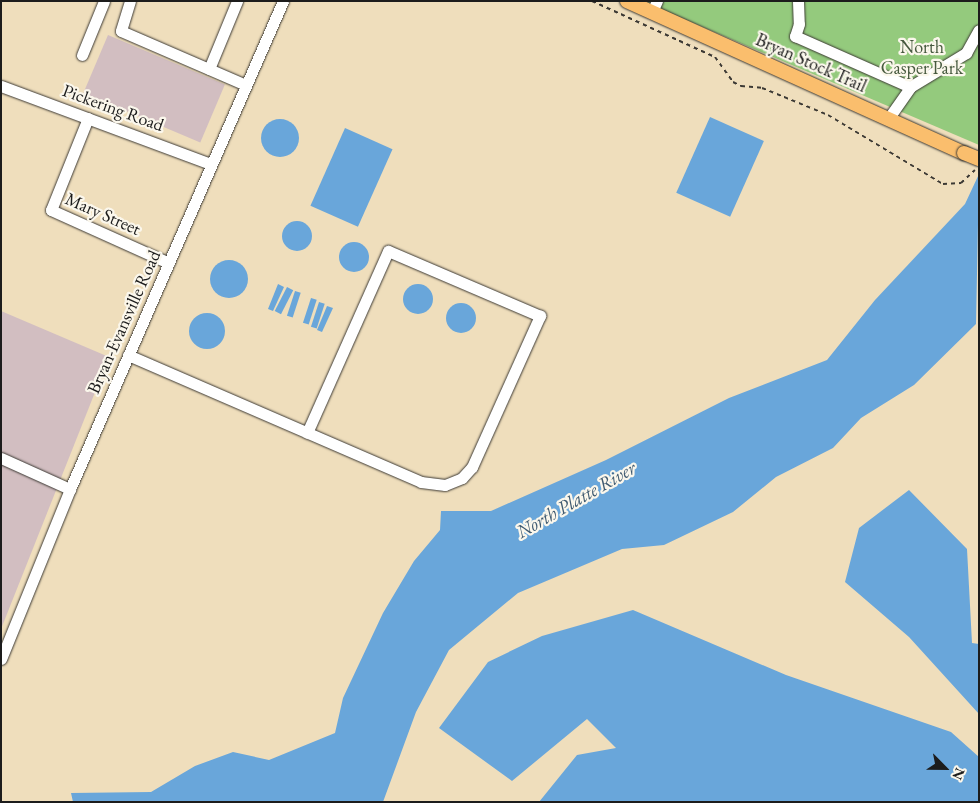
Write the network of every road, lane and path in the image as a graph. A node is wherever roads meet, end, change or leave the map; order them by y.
1 (104, 1) edge
2 (130, 1) edge
3 (237, 1) edge
4 (283, 1) edge
5 (592, 1) edge
6 (627, 1) edge
7 (798, 1) edge
8 (654, 7) edge
9 (979, 30) edge
10 (82, 55) dead end
11 (209, 69) junction
12 (246, 85) junction
13 (1, 86) edge
14 (910, 87) junction
15 (88, 118) junction
16 (888, 119) junction
17 (979, 159) edge
18 (212, 164) junction
19 (970, 178) dead end
20 (169, 262) junction
21 (128, 355) junction
22 (307, 433) junction
23 (1, 458) edge
24 (70, 489) junction
25 (1, 659) edge

1 - 10 street
2 - 11 street
3 - 11 street
4 - 12 street, Bryan-Evansville Road
5 - 19 path
6 - 8 main road, Bryan Stock Trail
7 - 14 street
8 - 16 main road, Bryan Stock Trail
9 - 14 street
11 - 12 street
12 - 18 street, Bryan-Evansville Road
13 - 15 street, Pickering Road
14 - 16 street
15 - 18 street, Pickering Road
15 - 20 street, Mary Street
16 - 17 main road, Bryan Stock Trail, bridge
18 - 20 street, Bryan-Evansville Road
20 - 21 street, Bryan-Evansville Road
21 - 22 street
21 - 24 street, Bryan-Evansville Road
22 - 22 street
23 - 24 street
24 - 25 street, Bryan-Evansville Road

